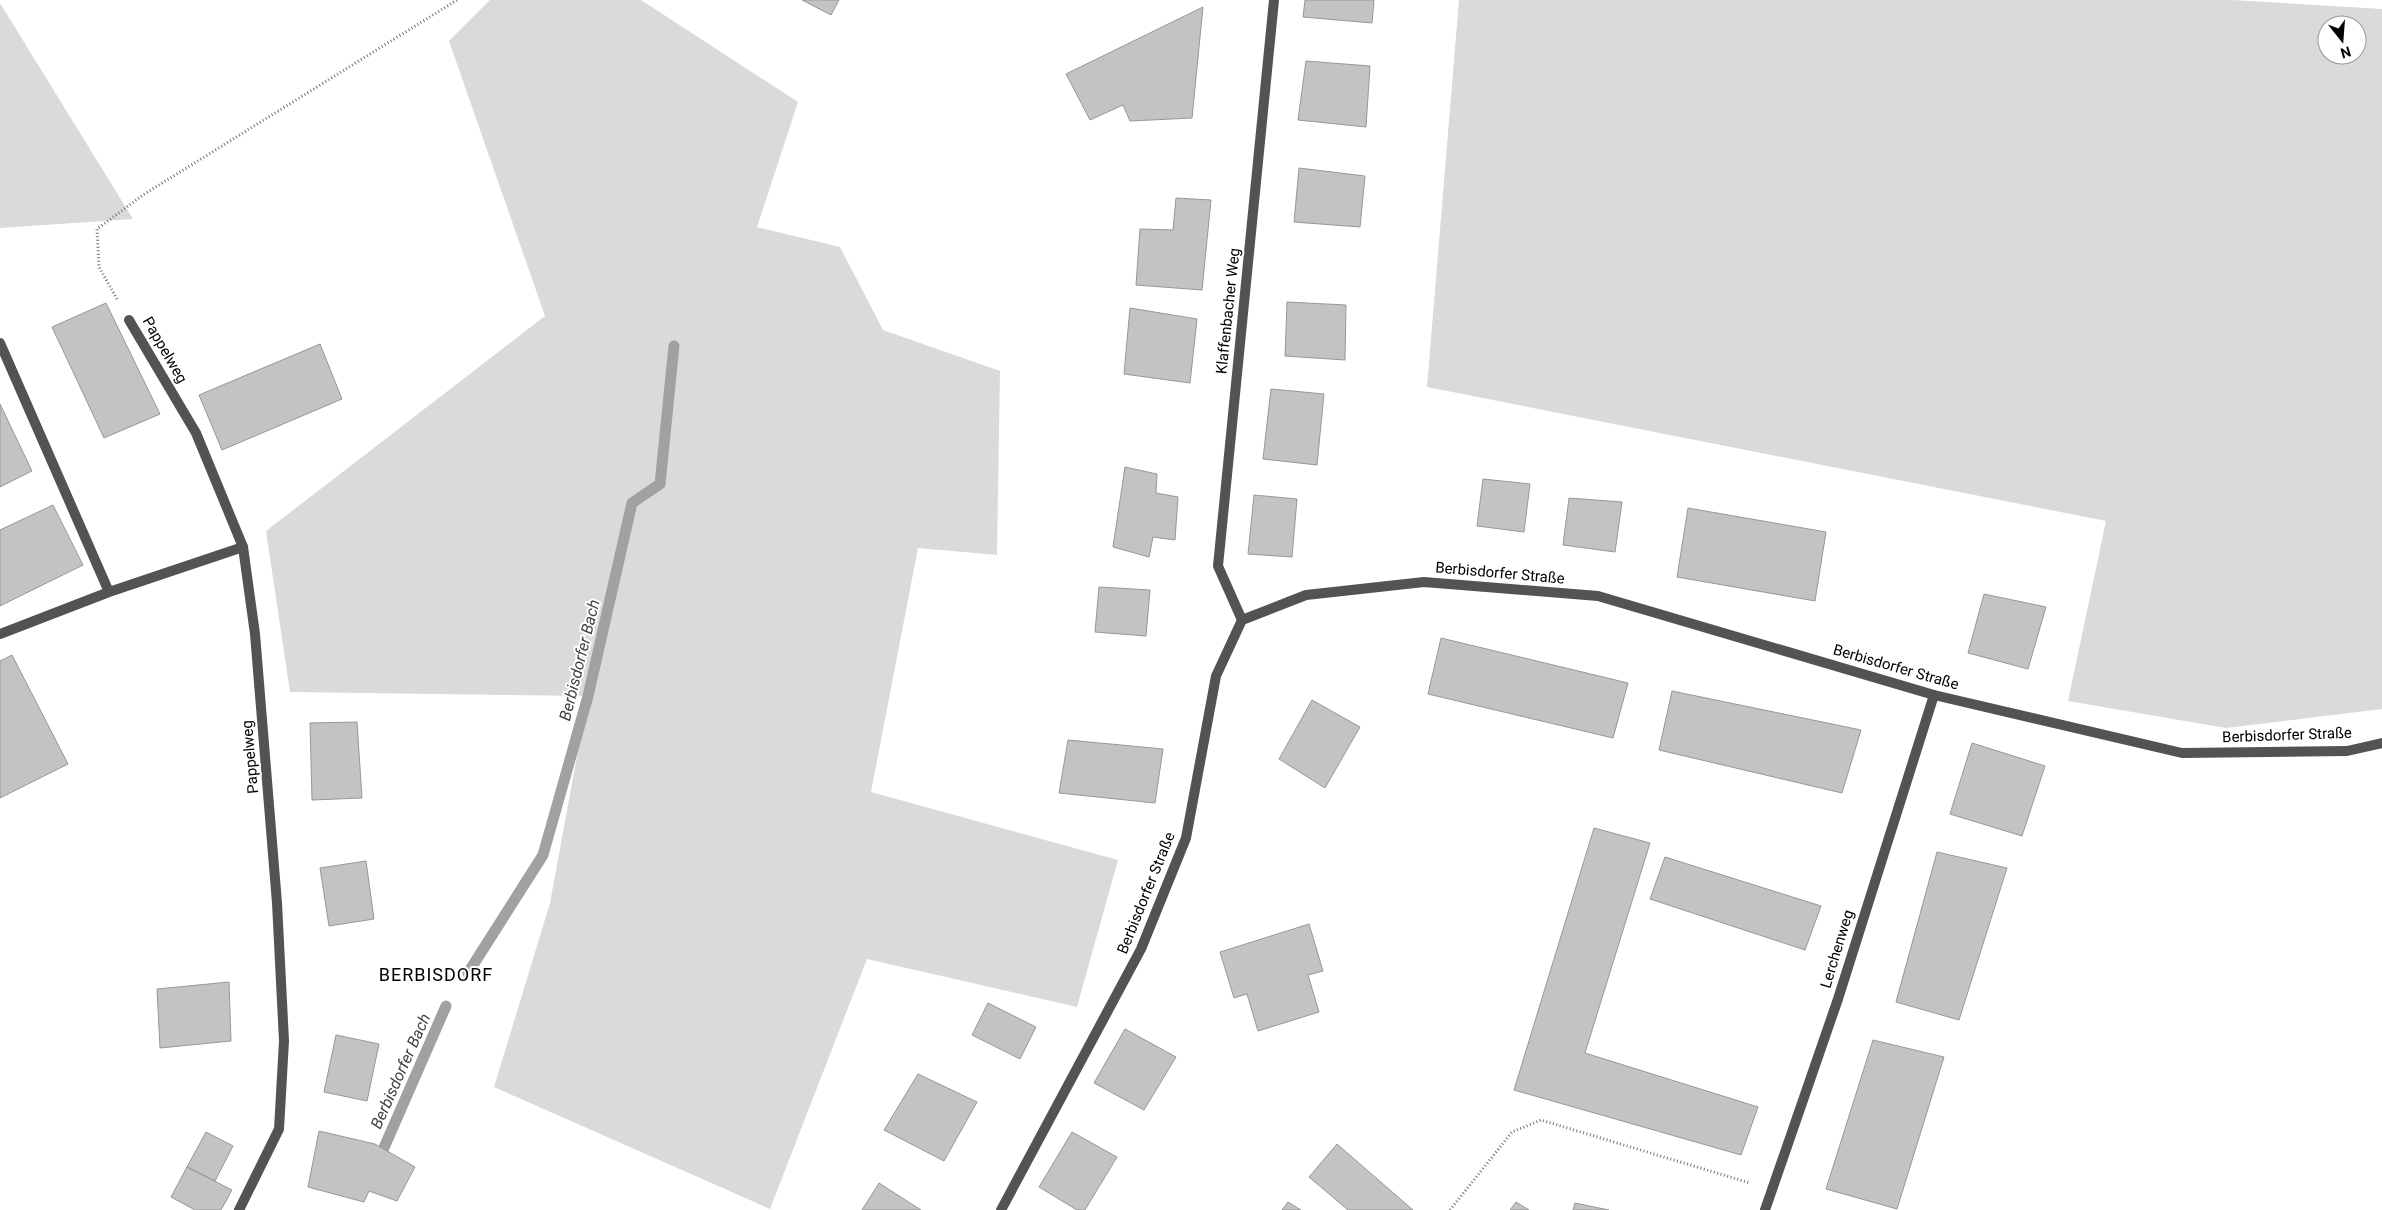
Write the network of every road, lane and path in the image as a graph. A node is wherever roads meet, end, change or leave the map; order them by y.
1 (457, 0) edge
2 (1274, 0) edge
3 (130, 320) joint
4 (0, 343) edge
5 (243, 547) junction
6 (109, 592) junction
7 (1242, 620) junction
8 (0, 634) edge
9 (1934, 695) junction
10 (2382, 743) edge
11 (1773, 1190) junction
12 (240, 1210) edge
13 (1001, 1210) edge
14 (1450, 1210) edge
15 (1765, 1210) edge

1 - 3 path
2 - 7 street, Klaffenbacher Weg
3 - 5 street, Pappelweg
4 - 6 street
5 - 6 street
5 - 12 street, Pappelweg
6 - 8 street
7 - 9 street, Berbisdorfer Straße
7 - 13 street, Berbisdorfer Straße
9 - 10 street, Berbisdorfer Straße
9 - 11 street, Lerchenweg
11 - 14 path
11 - 15 street, Lerchenweg

